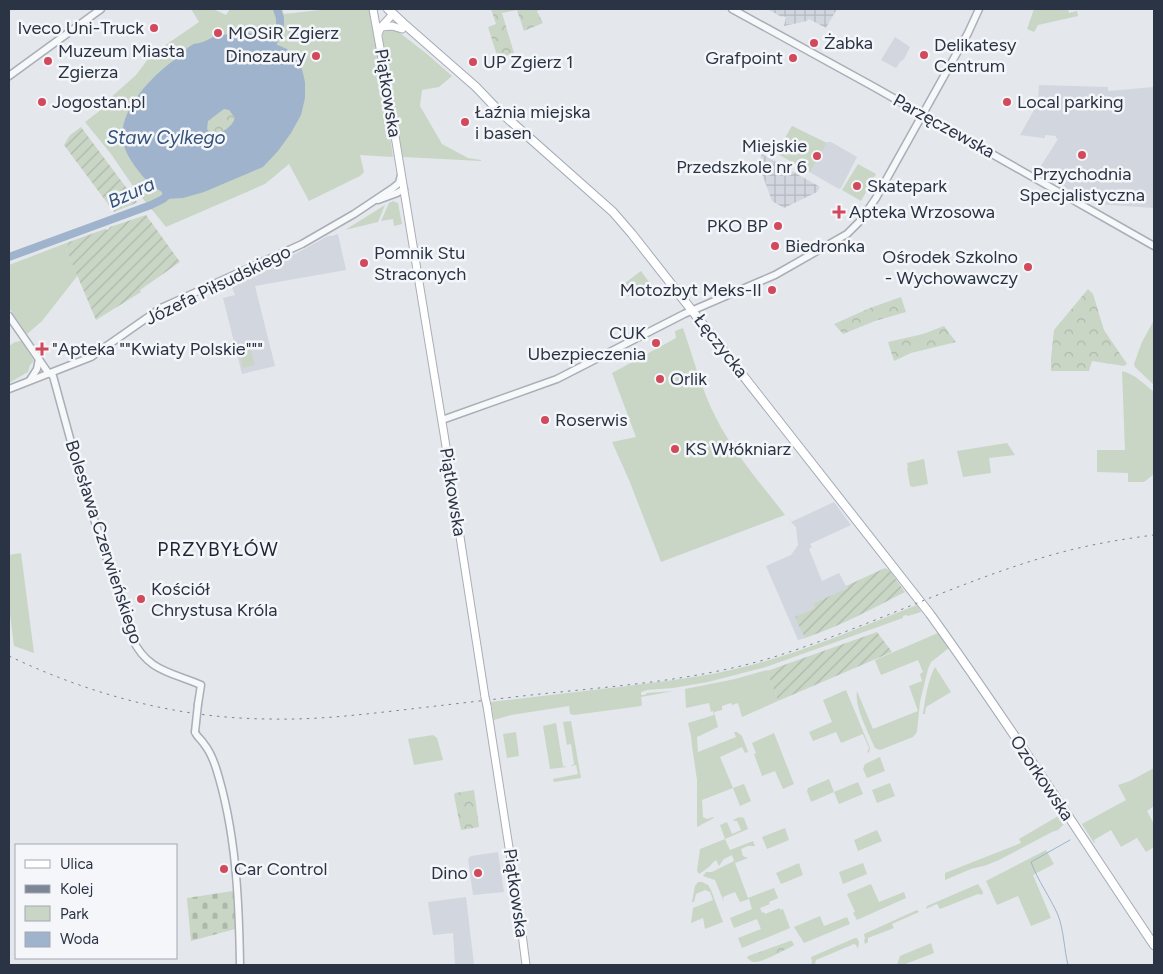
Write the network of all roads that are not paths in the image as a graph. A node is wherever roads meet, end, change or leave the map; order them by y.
1 (101, 9) edge
2 (372, 9) edge
3 (382, 9) edge
4 (732, 9) edge
5 (979, 9) edge
6 (390, 13) edge
7 (402, 29) junction
8 (379, 30) junction
9 (450, 66) junction
10 (9, 76) edge
11 (922, 114) junction
12 (401, 174) junction
13 (404, 189) junction
14 (393, 192) junction
15 (406, 203) junction
16 (1154, 246) edge
17 (692, 310) junction
18 (9, 316) edge
19 (39, 359) junction
20 (50, 373) junction
21 (30, 381) junction
22 (9, 389) edge
23 (442, 420) junction
24 (927, 611) joint
25 (1154, 945) edge
26 (240, 965) edge
27 (524, 965) edge

1 - 10 street
2 - 8 main road, Piątkowska
3 - 6 main road
4 - 11 street, Parzęczewska
5 - 11 street
6 - 7 main road
6 - 8 main road, Piątkowska
6 - 9 main road
7 - 8 main road, Piątkowska
7 - 9 main road
8 - 12 main road, Piątkowska
9 - 17 main road, Łęczycka
11 - 16 street, Parzęczewska
11 - 17 street
12 - 13 main road, Piątkowska
12 - 14 street
13 - 14 street
13 - 15 main road, Piątkowska
14 - 15 street
14 - 20 street, Józefa Piłsudskiego
15 - 23 main road, Piątkowska
17 - 23 street
17 - 24 main road, Łęczycka
18 - 19 street
19 - 20 street
19 - 21 street
20 - 21 street, Józefa Piłsudskiego
20 - 26 street, Bolesława Czerwieńskiego, bridge
21 - 22 street, Józefa Piłsudskiego
23 - 27 main road, Piątkowska, bridge
24 - 25 main road, Ozorkowska

